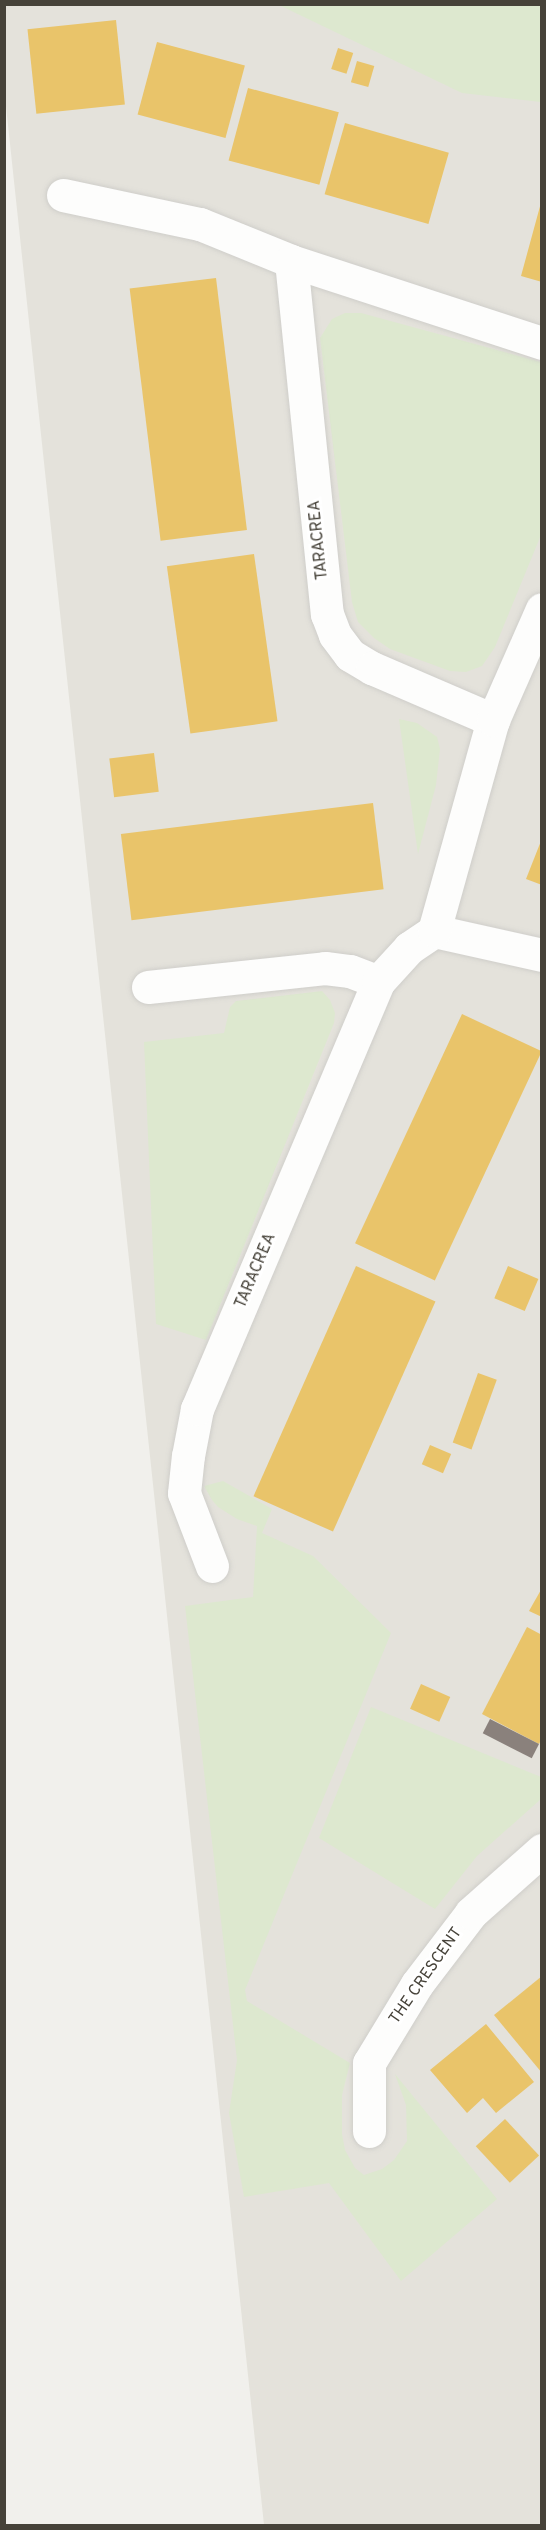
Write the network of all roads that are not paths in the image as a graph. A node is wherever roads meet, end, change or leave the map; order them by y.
1 (63, 195) dead end
2 (291, 261) junction
3 (542, 343) edge
4 (542, 609) edge
5 (493, 720) junction
6 (434, 930) junction
7 (542, 955) edge
8 (378, 982) junction
9 (148, 987) dead end
10 (212, 1566) dead end
11 (542, 1850) edge
12 (369, 2131) dead end

1 - 2 street
2 - 3 street
2 - 5 street, TARACREA
4 - 5 street
5 - 6 street
6 - 7 street
6 - 8 street, TARACREA
8 - 9 street
8 - 10 street, TARACREA
11 - 12 street, THE CRESCENT

